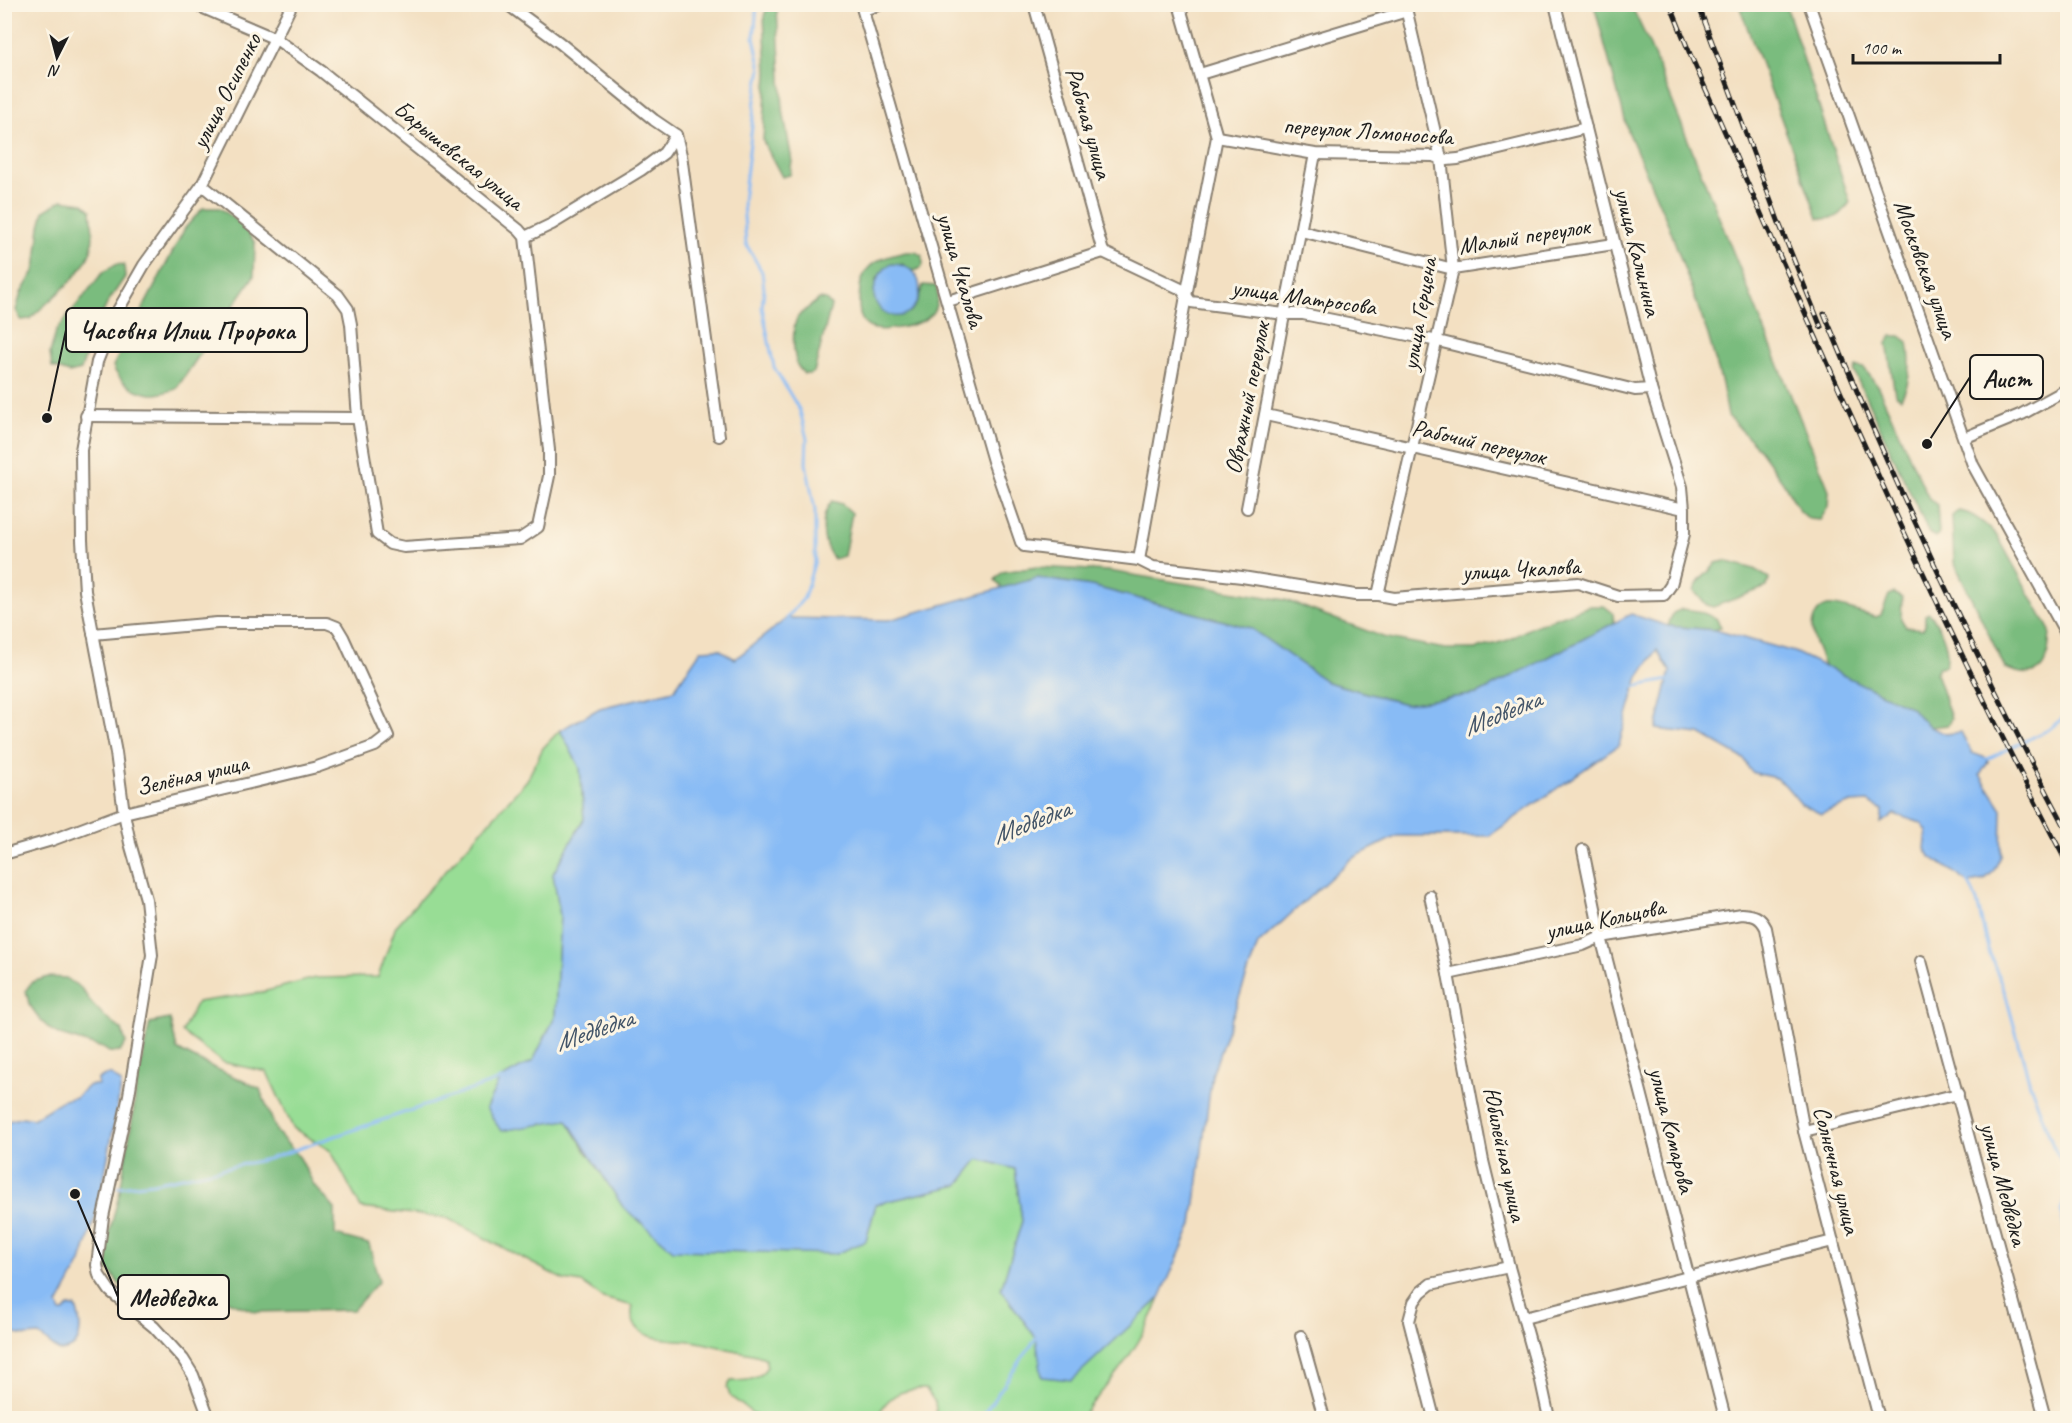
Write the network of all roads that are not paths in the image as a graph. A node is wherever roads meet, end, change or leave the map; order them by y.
1 (194, 4) edge
2 (292, 4) edge
3 (507, 4) edge
4 (881, 4) edge
5 (1034, 4) edge
6 (1179, 4) edge
7 (1555, 4) edge
8 (1809, 4) edge
9 (862, 7) edge
10 (1406, 8) edge
11 (276, 39) junction
12 (1200, 74) junction
13 (1586, 129) junction
14 (676, 135) junction
15 (1217, 137) junction
16 (1316, 154) junction
17 (1441, 158) junction
18 (198, 189) junction
19 (1301, 231) junction
20 (525, 237) junction
21 (1614, 244) junction
22 (1103, 252) junction
23 (1453, 269) junction
24 (1186, 296) junction
25 (948, 301) junction
26 (1284, 314) junction
27 (1438, 341) junction
28 (1651, 388) junction
29 (2067, 389) edge
30 (1266, 415) junction
31 (86, 416) junction
32 (358, 418) junction
33 (719, 436) dead end
34 (1964, 438) junction
35 (1413, 449) junction
36 (1247, 508) dead end
37 (1684, 509) junction
38 (1139, 560) junction
39 (1378, 595) junction
40 (1664, 595) joint
41 (93, 634) junction
42 (2067, 637) edge
43 (124, 813) junction
44 (1583, 850) dead end
45 (4, 854) edge
46 (1430, 896) dead end
47 (1766, 928) joint
48 (1601, 937) junction
49 (1921, 961) dead end
50 (1448, 974) junction
51 (1958, 1094) junction
52 (1804, 1131) junction
53 (1833, 1241) junction
54 (1509, 1267) junction
55 (1687, 1277) junction
56 (1524, 1318) junction
57 (1301, 1336) dead end
58 (209, 1419) edge
59 (1324, 1419) edge
60 (1434, 1419) edge
61 (1549, 1419) edge
62 (1725, 1419) edge
63 (1879, 1419) edge
64 (2045, 1419) edge

1 - 11 street, Барышевская улица
2 - 11 street, улица Осипенко
3 - 14 street
4 - 9 street
5 - 22 street, Рабочая улица
6 - 12 street
7 - 13 street, улица Калинина
8 - 34 street, Московская улица
9 - 25 street, улица Чкалова
10 - 12 street
10 - 17 street, улица Герцена
11 - 18 street, улица Осипенко
11 - 20 street, Барышевская улица
12 - 15 street
13 - 17 street, переулок Ломоносова
13 - 21 street, улица Калинина
14 - 20 street
14 - 33 street
15 - 16 street, переулок Ломоносова
15 - 24 street
16 - 17 street, переулок Ломоносова
16 - 19 street, Овражный переулок
17 - 23 street, улица Герцена
18 - 31 street, улица Осипенко
18 - 32 street
19 - 23 street, Малый переулок
19 - 26 street, Овражный переулок
20 - 32 street, Барышевская улица
21 - 23 street, Малый переулок
21 - 28 street, улица Калинина
22 - 24 street, улица Матросова
22 - 25 street
23 - 27 street, улица Герцена
24 - 26 street, улица Матросова
24 - 38 street
25 - 38 street, улица Чкалова
26 - 27 street, улица Матросова
26 - 30 street, Овражный переулок
27 - 28 street, улица Матросова
27 - 35 street, улица Герцена
28 - 37 street, улица Калинина
29 - 34 street
30 - 35 street, Рабочий переулок
30 - 36 street, Овражный переулок
31 - 32 street
31 - 41 street, улица Осипенко
34 - 42 street, Московская улица
35 - 37 street, Рабочий переулок
35 - 39 street, улица Герцена
37 - 40 street, улица Калинина
38 - 39 street, улица Чкалова
39 - 40 street, улица Чкалова
41 - 43 street, улица Осипенко
41 - 43 street, Зелёная улица
43 - 45 street, Зелёная улица
43 - 58 street, улица Осипенко
44 - 48 street, улица Комарова
46 - 50 street, Юбилейная улица
47 - 48 street, улица Кольцова
47 - 52 street, Солнечная улица
48 - 50 street, улица Кольцова
48 - 55 street, улица Комарова
49 - 51 street, улица Медведка
50 - 54 street, Юбилейная улица
51 - 52 street
51 - 64 street, улица Медведка
52 - 53 street, Солнечная улица
53 - 55 street
53 - 63 street, Солнечная улица
54 - 56 street, Юбилейная улица
54 - 60 street
55 - 56 street
55 - 62 street, улица Комарова
56 - 61 street, Юбилейная улица
57 - 59 street

